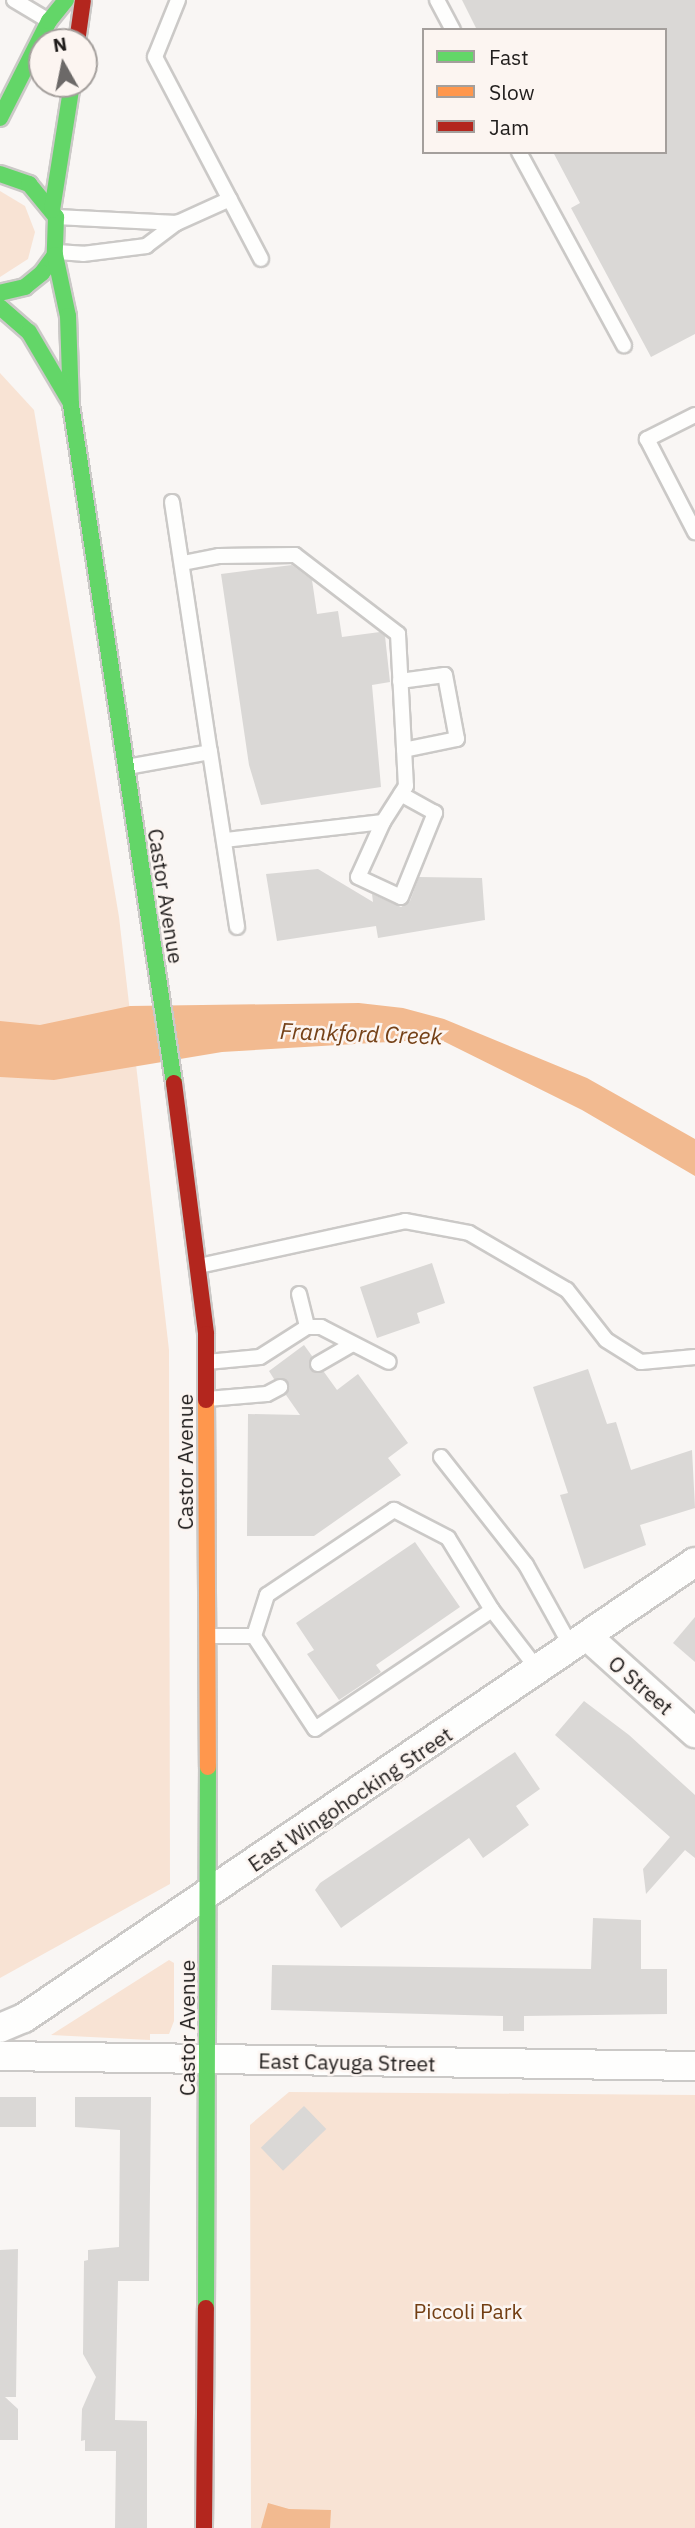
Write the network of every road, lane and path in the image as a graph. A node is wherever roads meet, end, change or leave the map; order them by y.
1 (15, 0) edge
2 (66, 0) edge
3 (83, 0) edge
4 (177, 0) edge
5 (437, 0) edge
6 (49, 21) junction
7 (62, 28) edge
8 (78, 28) edge
9 (452, 28) edge
10 (70, 98) edge
11 (0, 118) edge
12 (520, 154) edge
13 (0, 174) edge
14 (229, 199) junction
15 (54, 214) junction
16 (177, 223) junction
17 (55, 253) junction
18 (261, 259) dead end
19 (0, 293) edge
20 (0, 307) edge
21 (624, 345) dead end
22 (71, 405) junction
23 (695, 415) edge
24 (172, 502) dead end
25 (695, 532) edge
26 (183, 563) junction
27 (400, 681) junction
28 (404, 750) junction
29 (210, 752) junction
30 (126, 768) junction
31 (401, 794) junction
32 (383, 822) junction
33 (224, 841) junction
34 (237, 927) dead end
35 (197, 1266) junction
36 (299, 1294) dead end
37 (307, 1327) junction
38 (351, 1345) junction
39 (695, 1357) edge
40 (206, 1362) junction
41 (388, 1362) dead end
42 (318, 1364) dead end
43 (280, 1387) dead end
44 (206, 1399) junction
45 (441, 1457) dead end
46 (695, 1562) edge
47 (492, 1611) junction
48 (207, 1636) junction
49 (254, 1636) junction
50 (580, 1642) junction
51 (539, 1671) junction
52 (695, 1732) edge
53 (209, 1894) junction
54 (0, 2028) edge
55 (0, 2056) edge
56 (208, 2061) junction
57 (695, 2066) edge
58 (204, 2528) edge

1 - 6 lane
2 - 6 main road
3 - 8 main road
4 - 14 lane
5 - 9 lane
6 - 7 lane
6 - 11 main road
10 - 15 main road
12 - 21 lane
13 - 15 main road
14 - 16 lane
14 - 18 lane
15 - 16 lane
15 - 17 main road, Castor Avenue
16 - 17 lane
17 - 19 main road
17 - 22 main road, Castor Avenue
20 - 22 main road, Castor Avenue
22 - 30 main road, Castor Avenue
23 - 25 lane
24 - 26 lane
26 - 27 lane
26 - 29 lane
27 - 28 lane
27 - 28 lane
28 - 31 lane
29 - 30 lane
29 - 33 lane
30 - 35 main road, Castor Avenue
31 - 32 lane
31 - 32 lane
32 - 33 lane
33 - 34 lane
35 - 39 lane
35 - 40 main road, Castor Avenue
36 - 37 lane
37 - 38 lane
37 - 40 lane
38 - 41 lane
38 - 42 lane
40 - 44 main road, Castor Avenue
43 - 44 lane
44 - 48 main road, Castor Avenue
45 - 50 lane
46 - 50 street, East Wingohocking Street
47 - 49 lane
47 - 49 lane
47 - 51 lane
48 - 49 lane
48 - 53 main road, Castor Avenue
50 - 51 street, East Wingohocking Street
50 - 52 street, O Street
51 - 53 street, East Wingohocking Street
53 - 54 street, East Wingohocking Street
53 - 56 main road, Castor Avenue
55 - 56 street, East Cayuga Street
56 - 57 street, East Cayuga Street
56 - 58 main road, Castor Avenue

